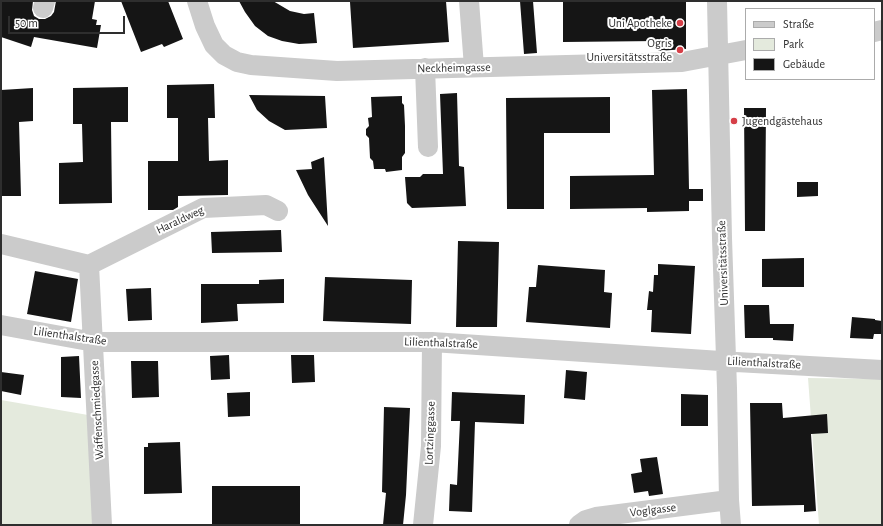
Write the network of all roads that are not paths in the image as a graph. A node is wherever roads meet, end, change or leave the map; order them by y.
1 (197, 1) edge
2 (469, 1) edge
3 (717, 1) edge
4 (745, 50) edge
5 (718, 56) junction
6 (474, 67) junction
7 (425, 68) junction
8 (428, 147) dead end
9 (278, 211) dead end
10 (1, 244) edge
11 (90, 265) junction
12 (1, 325) edge
13 (94, 342) junction
14 (432, 342) junction
15 (726, 361) junction
16 (882, 370) edge
17 (729, 500) junction
18 (102, 525) edge
19 (423, 525) edge
20 (579, 525) edge
21 (731, 525) edge

1 - 7 street, Neckheimgasse
2 - 6 street
3 - 5 street, Universitätsstraße
4 - 5 street, Neckheimgasse
5 - 6 street, Neckheimgasse
5 - 15 street, Universitätsstraße
6 - 7 street, Neckheimgasse
7 - 8 street
9 - 11 street, Haraldweg
10 - 11 street
11 - 13 street, Waffenschmiedgasse
12 - 13 street, Lilienthalstraße
13 - 14 street, Lilienthalstraße
13 - 18 street, Waffenschmiedgasse
14 - 15 street, Lilienthalstraße
14 - 19 street, Lortzinggasse
15 - 16 street, Lilienthalstraße
15 - 17 street, Universitätsstraße
17 - 20 street, Voglgasse
17 - 21 street, Universitätsstraße

